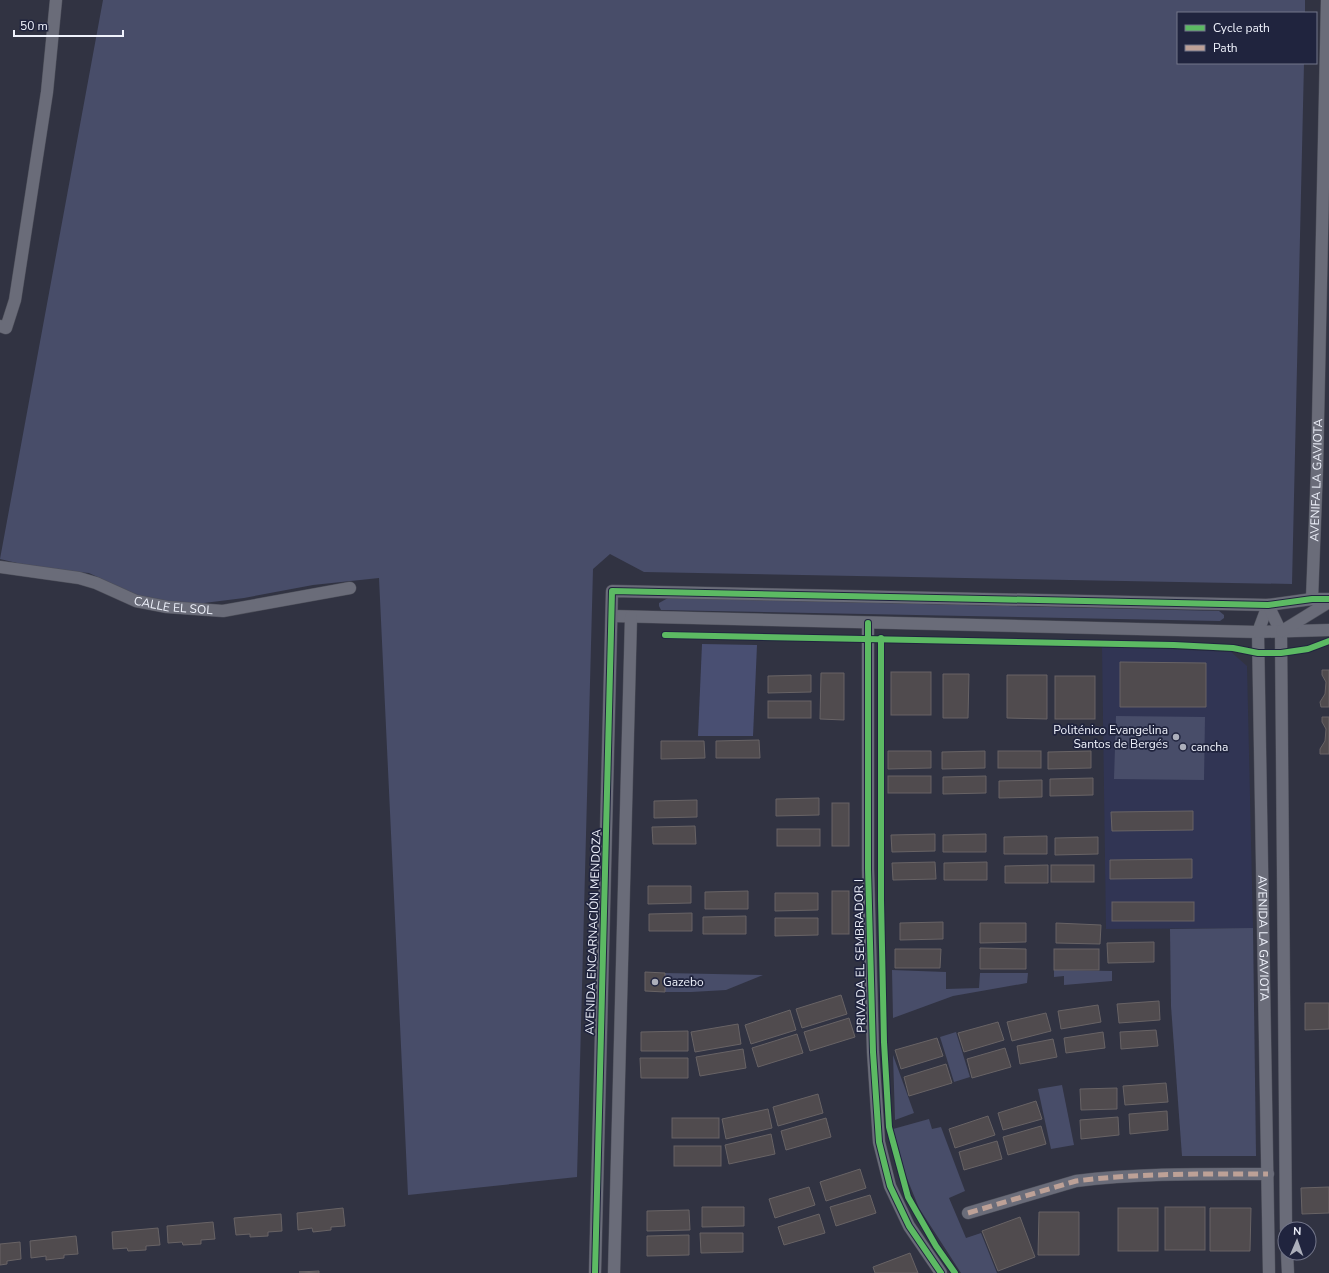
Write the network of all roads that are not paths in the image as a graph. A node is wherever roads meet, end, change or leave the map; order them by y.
1 (56, 0) edge
2 (1327, 0) edge
3 (3, 327) edge
4 (0, 568) edge
5 (350, 588) dead end
6 (1312, 599) junction
7 (1329, 601) edge
8 (1268, 605) junction
9 (612, 616) junction
10 (631, 617) junction
11 (868, 623) junction
12 (1329, 630) edge
13 (1258, 632) junction
14 (1281, 632) junction
15 (1268, 1174) junction
16 (968, 1213) dead end
17 (1286, 1221) edge
18 (1287, 1261) edge
19 (595, 1273) edge
20 (614, 1273) edge
21 (941, 1273) edge
22 (1269, 1273) edge
23 (1288, 1273) edge

1 - 3 street
2 - 6 street, AVENIFA LA GAVIOTA
4 - 5 street, CALLE EL SOL
6 - 7 street
6 - 8 street
7 - 14 street
8 - 9 street, AVENIDA ENCARNACIÓN MENDOZA
8 - 13 street, AVENIDA LA GAVIOTA
8 - 14 street
9 - 10 street
9 - 19 street, AVENIDA ENCARNACIÓN MENDOZA
10 - 11 street
10 - 20 street
11 - 13 street
11 - 21 street, PRIVADA EL SEMBRADOR I
12 - 14 street
13 - 14 street
13 - 15 street, AVENIDA LA GAVIOTA
14 - 17 street, AVENIDA LA GAVIOTA
15 - 16 street
15 - 22 street, AVENIDA LA GAVIOTA
18 - 23 street

